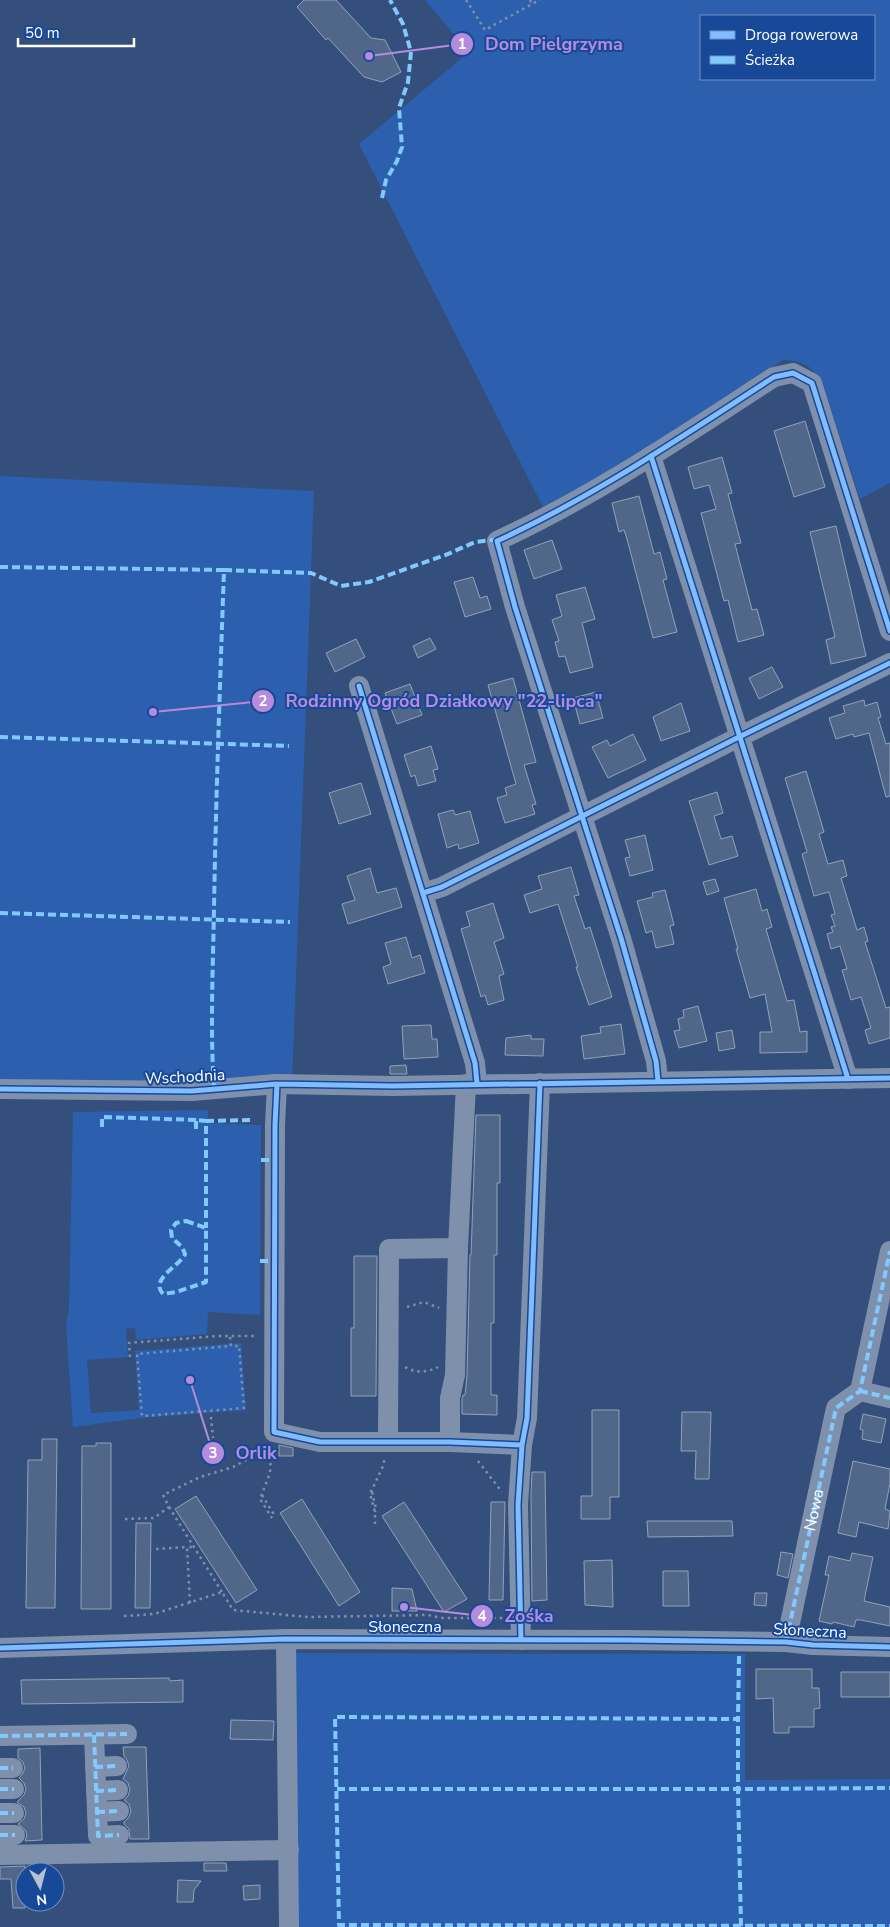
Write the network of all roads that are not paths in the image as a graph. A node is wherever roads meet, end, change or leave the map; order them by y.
1 (651, 456) junction
2 (890, 631) edge
3 (890, 663) edge
4 (359, 686) dead end
5 (739, 737) junction
6 (582, 816) junction
7 (423, 893) junction
8 (890, 1078) edge
9 (848, 1079) junction
10 (658, 1081) junction
11 (471, 1083) junction
12 (540, 1083) junction
13 (277, 1084) junction
14 (0, 1089) edge
15 (458, 1248) junction
16 (890, 1251) edge
17 (860, 1391) junction
18 (890, 1398) edge
19 (386, 1442) junction
20 (450, 1442) junction
21 (522, 1445) junction
22 (521, 1630) junction
23 (286, 1640) junction
24 (786, 1642) junction
25 (890, 1647) edge
26 (5, 1648) edge
27 (128, 1734) dead end
28 (94, 1735) junction
29 (0, 1736) edge
30 (117, 1766) dead end
31 (95, 1767) junction
32 (118, 1790) dead end
33 (96, 1791) junction
34 (120, 1811) dead end
35 (97, 1812) junction
36 (119, 1835) dead end
37 (289, 1850) junction
38 (0, 1855) edge
39 (289, 1927) edge

1 - 2 street
1 - 5 street
1 - 6 street
3 - 5 street
4 - 7 street
5 - 6 street
5 - 9 street
6 - 7 street
6 - 10 street
7 - 11 street
8 - 9 street, Wschodnia
9 - 10 street, Wschodnia
10 - 12 street, Wschodnia
11 - 12 street, Wschodnia
11 - 13 street, Wschodnia
11 - 15 street
12 - 21 street
13 - 14 street, Wschodnia
13 - 19 street
15 - 19 street
15 - 20 street
16 - 17 street
17 - 18 street
17 - 24 street, Nowa
19 - 20 street
20 - 21 street
21 - 22 street
22 - 23 street, Słoneczna
22 - 24 street, Słoneczna
23 - 26 street, Słoneczna
23 - 37 street
24 - 25 street, Słoneczna
27 - 28 street
28 - 29 street
28 - 31 street
30 - 31 street
31 - 33 street
32 - 33 street
33 - 35 street
34 - 35 street
35 - 36 street
37 - 38 street
37 - 39 street

